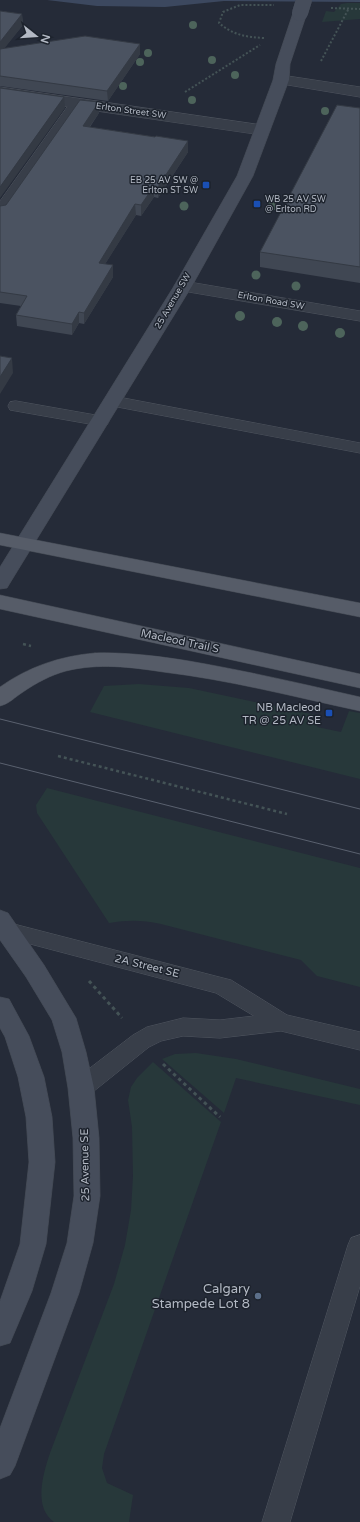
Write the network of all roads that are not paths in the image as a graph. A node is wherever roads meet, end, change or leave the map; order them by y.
1 (302, 6) edge
2 (281, 80) junction
3 (0, 92) edge
4 (360, 92) edge
5 (77, 103) junction
6 (262, 130) junction
7 (0, 212) edge
8 (182, 286) junction
9 (360, 316) edge
10 (113, 401) junction
11 (16, 406) dead end
12 (101, 421) junction
13 (360, 448) edge
14 (0, 539) edge
15 (24, 544) junction
16 (0, 554) edge
17 (0, 583) edge
18 (0, 602) edge
19 (360, 610) edge
20 (360, 681) edge
21 (0, 699) edge
22 (360, 704) edge
23 (3, 924) edge
24 (0, 1006) edge
25 (281, 1022) junction
26 (360, 1041) edge
27 (81, 1088) junction
28 (360, 1245) edge
29 (0, 1334) edge
30 (0, 1466) edge
31 (276, 1522) edge

1 - 2 street, 25 Avenue SW
2 - 4 street
2 - 6 street, 25 Avenue SW
3 - 5 street, Erlton Street SW
5 - 6 street, Erlton Street SW
5 - 7 lane
6 - 8 street, 25 Avenue SW
8 - 9 street, Erlton Road SW
8 - 10 street, 25 Avenue SW
10 - 12 street, 25 Avenue SW
10 - 13 lane
11 - 12 lane
12 - 15 street, 25 Avenue SW
14 - 15 main road
15 - 16 main road
15 - 17 street, 25 Avenue SW
15 - 19 main road
18 - 20 main road, Macleod Trail S
21 - 22 main road
23 - 25 lane, 2A Street SE
23 - 27 street, 25 Avenue SE
24 - 29 street
25 - 26 lane, 2A Street SE
25 - 27 lane, 2A Street SE
27 - 30 street, 25 Avenue SE
28 - 31 lane

